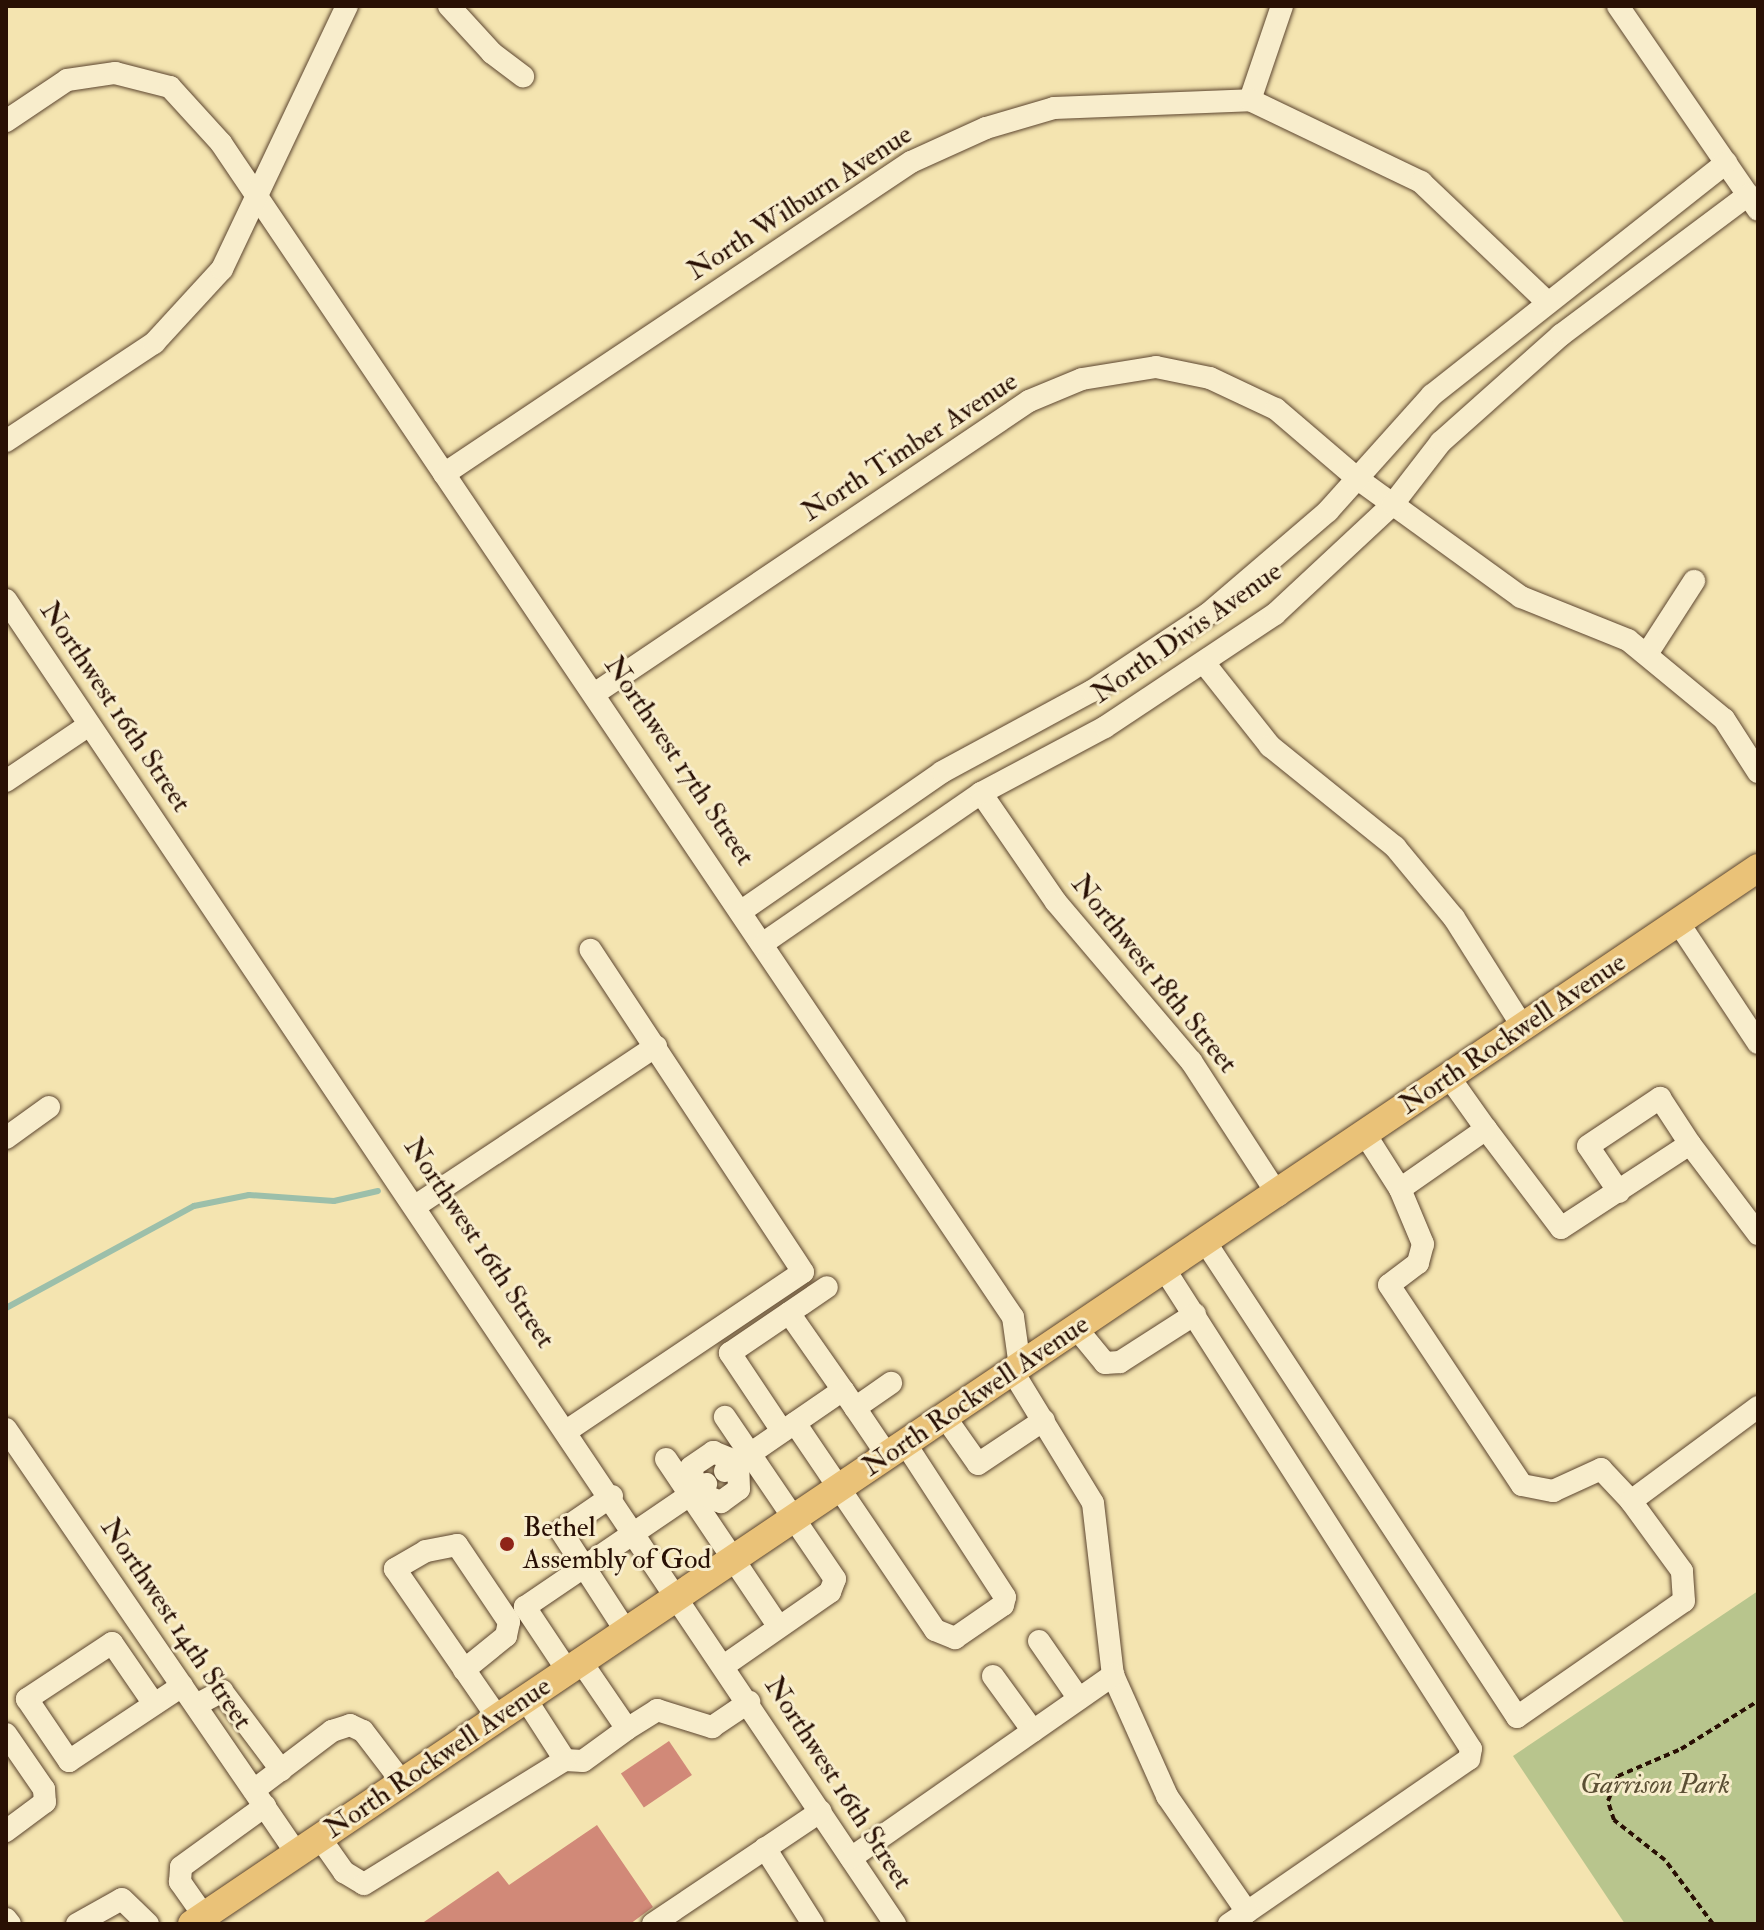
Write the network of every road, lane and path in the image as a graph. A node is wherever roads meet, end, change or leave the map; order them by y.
1 (347, 6) edge
2 (449, 6) edge
3 (1282, 6) edge
4 (1618, 6) edge
5 (523, 76) dead end
6 (1250, 100) junction
7 (6, 121) edge
8 (1726, 163) junction
9 (258, 202) junction
10 (1753, 202) edge
11 (1547, 302) junction
12 (6, 441) edge
13 (444, 474) junction
14 (1358, 479) junction
15 (1393, 504) junction
16 (1694, 581) dead end
17 (6, 600) edge
18 (1647, 654) junction
19 (1205, 664) junction
20 (597, 692) junction
21 (89, 725) junction
22 (1758, 772) edge
23 (6, 781) edge
24 (981, 793) junction
25 (1758, 868) edge
26 (743, 910) junction
27 (1678, 922) junction
28 (765, 942) junction
29 (591, 950) dead end
30 (1523, 1027) junction
31 (1758, 1043) edge
32 (656, 1046) junction
33 (1449, 1077) junction
34 (49, 1107) dead end
35 (1486, 1129) junction
36 (1365, 1134) junction
37 (6, 1138) edge
38 (1690, 1144) junction
39 (1400, 1189) junction
40 (1619, 1192) junction
41 (1278, 1195) junction
42 (417, 1205) junction
43 (1758, 1234) edge
44 (1206, 1243) junction
45 (1165, 1270) junction
46 (827, 1287) dead end
47 (789, 1313) junction
48 (1195, 1314) junction
49 (1077, 1329) junction
50 (1017, 1370) junction
51 (891, 1383) dead end
52 (849, 1399) junction
53 (1758, 1407) edge
54 (725, 1417) dead end
55 (945, 1417) junction
56 (1044, 1420) junction
57 (789, 1427) junction
58 (6, 1429) edge
59 (568, 1430) junction
60 (896, 1449) junction
61 (666, 1459) dead end
62 (738, 1462) junction
63 (839, 1487) junction
64 (697, 1491) junction
65 (612, 1496) junction
66 (1631, 1501) junction
67 (794, 1517) junction
68 (636, 1532) junction
69 (732, 1558) junction
70 (584, 1567) junction
71 (678, 1594) junction
72 (779, 1627) junction
73 (625, 1630) junction
74 (1039, 1641) dead end
75 (573, 1665) junction
76 (725, 1665) junction
77 (464, 1670) junction
78 (1113, 1675) junction
79 (993, 1676) dead end
80 (182, 1686) junction
81 (525, 1698) junction
82 (1079, 1699) junction
83 (1758, 1701) edge
84 (749, 1702) junction
85 (154, 1704) junction
86 (196, 1705) junction
87 (497, 1717) junction
88 (627, 1729) junction
89 (1033, 1731) junction
90 (6, 1734) edge
91 (565, 1760) junction
92 (281, 1770) junction
93 (402, 1782) junction
94 (260, 1798) junction
95 (821, 1811) junction
96 (6, 1831) edge
97 (309, 1846) junction
98 (765, 1848) junction
99 (851, 1858) junction
100 (1238, 1918) edge
101 (6, 1919) edge
102 (198, 1920) edge
103 (888, 1922) edge
104 (10, 1924) edge
105 (77, 1924) edge
106 (148, 1924) edge
107 (653, 1924) edge
108 (813, 1924) edge
109 (1713, 1924) edge

1 - 9 street
2 - 5 street
3 - 6 street
4 - 8 street
6 - 11 street, North Wilburn Avenue
6 - 13 street, North Wilburn Avenue
7 - 9 street, Northwest 17th Street
8 - 10 street
8 - 11 street, North Divis Avenue
9 - 12 street
9 - 13 street, Northwest 17th Street
10 - 15 street, North Divis Avenue
11 - 14 street, North Divis Avenue
13 - 20 street, Northwest 17th Street
14 - 15 street, North Timber Avenue
14 - 20 street, North Timber Avenue
14 - 26 street, North Divis Avenue
15 - 18 street, North Timber Avenue
15 - 19 street, North Divis Avenue
16 - 18 street
17 - 21 street, Northwest 16th Street
18 - 22 street, North Timber Avenue
19 - 24 street, North Divis Avenue
19 - 30 street
20 - 26 street, Northwest 17th Street
21 - 23 street
21 - 42 street, Northwest 16th Street
24 - 28 street, North Divis Avenue
24 - 41 street, Northwest 18th Street
25 - 27 main road, North Rockwell Avenue
26 - 28 street, Northwest 17th Street
27 - 30 main road, North Rockwell Avenue
27 - 31 street
28 - 50 street, Northwest 17th Street
29 - 32 street
30 - 33 main road, North Rockwell Avenue
32 - 42 street
32 - 59 street
33 - 35 street
33 - 36 main road, North Rockwell Avenue
34 - 37 street
35 - 39 street
35 - 40 street
36 - 39 street
36 - 41 main road, North Rockwell Avenue
38 - 40 street
38 - 40 street
38 - 43 street
39 - 66 street
41 - 44 main road, North Rockwell Avenue
42 - 59 street, Northwest 16th Street
44 - 45 main road, North Rockwell Avenue
44 - 66 street
45 - 48 street
45 - 49 main road, North Rockwell Avenue
46 - 47 street
47 - 52 street
47 - 57 street
48 - 49 street
48 - 100 street
49 - 50 main road, North Rockwell Avenue
50 - 55 main road, North Rockwell Avenue
50 - 56 street
51 - 52 street
52 - 57 street
52 - 60 street
53 - 66 street
54 - 62 street
55 - 56 street
55 - 60 main road, North Rockwell Avenue
56 - 78 street
57 - 62 street
57 - 63 street
58 - 80 street, Northwest 14th Street
59 - 65 street, Northwest 16th Street
60 - 63 main road, North Rockwell Avenue
60 - 63 street
61 - 64 street
62 - 64 street
62 - 64 street
62 - 67 street
63 - 67 main road, North Rockwell Avenue
64 - 68 street
64 - 69 street
65 - 68 street, Northwest 16th Street
65 - 70 street
67 - 69 main road, North Rockwell Avenue
67 - 72 street
68 - 70 street
68 - 71 street, Northwest 16th Street
69 - 71 main road, North Rockwell Avenue
69 - 72 street
70 - 73 street
70 - 75 street
71 - 73 main road, North Rockwell Avenue
71 - 76 street, Northwest 16th Street
72 - 76 street
73 - 75 main road, North Rockwell Avenue
74 - 82 street
75 - 81 main road, North Rockwell Avenue
75 - 88 street
76 - 84 street, Northwest 16th Street
77 - 77 street
77 - 87 street
78 - 82 street
78 - 100 street
79 - 89 street
80 - 85 street
80 - 86 street, Northwest 14th Street
81 - 87 main road, North Rockwell Avenue
81 - 91 street
82 - 89 street
83 - 109 path
84 - 88 street
84 - 95 street, Northwest 16th Street
85 - 85 street
86 - 92 street
86 - 94 street, Northwest 14th Street
87 - 93 main road, North Rockwell Avenue
88 - 91 street
89 - 99 street
90 - 96 street
91 - 97 street, Northwest 14th Street
92 - 93 street
92 - 94 street
93 - 97 main road, North Rockwell Avenue
94 - 97 street, Northwest 14th Street
94 - 102 street
95 - 98 street
95 - 99 street, Northwest 16th Street
97 - 102 main road, North Rockwell Avenue
98 - 107 street
98 - 108 street
99 - 103 street, Northwest 16th Street
101 - 104 street
105 - 106 street

